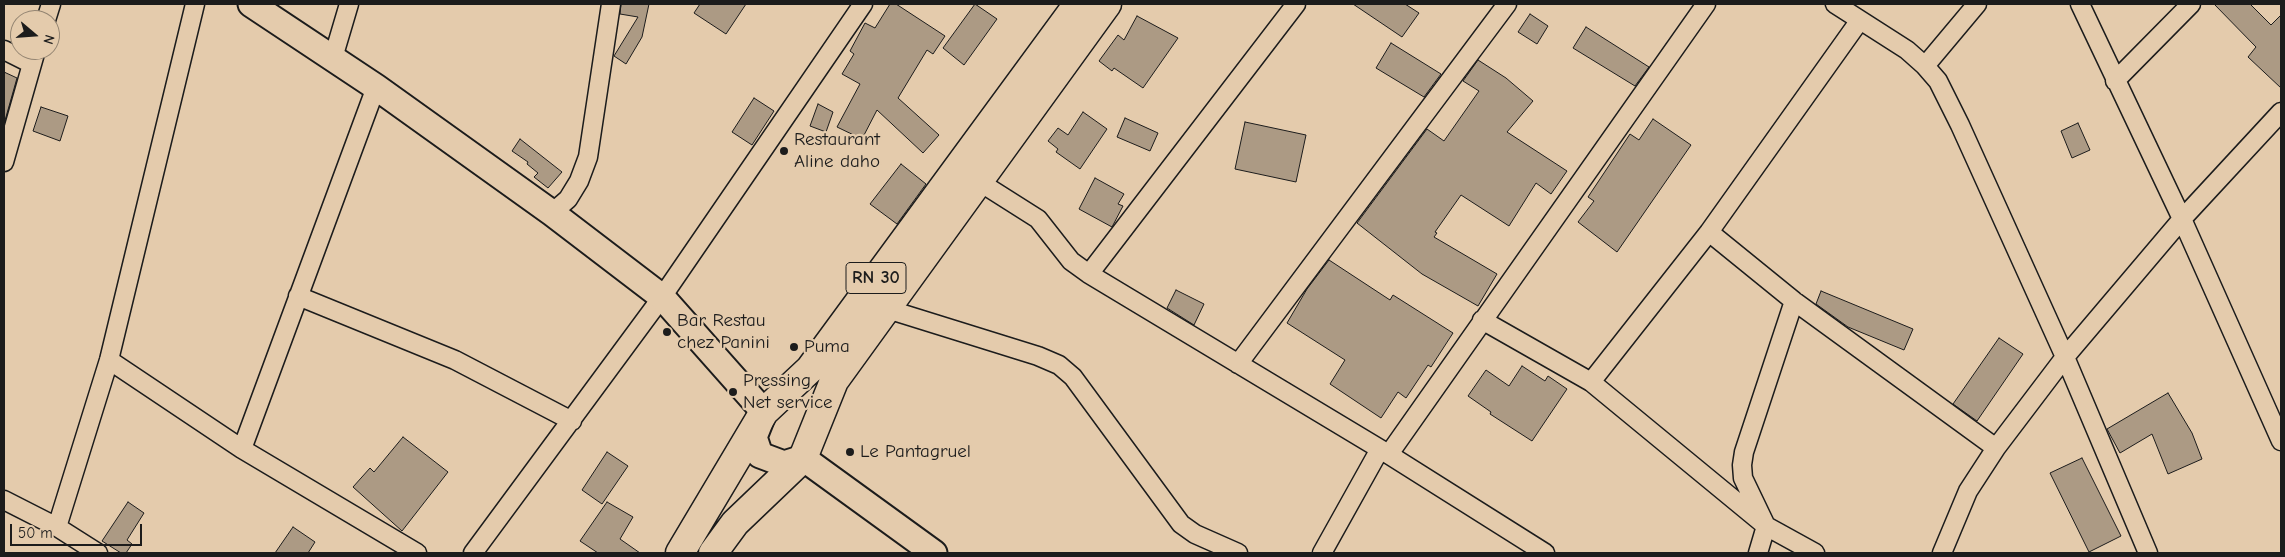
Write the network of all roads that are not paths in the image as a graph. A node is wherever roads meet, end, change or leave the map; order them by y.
1 (195, 4) edge
2 (251, 4) edge
3 (349, 4) edge
4 (611, 4) edge
5 (863, 4) edge
6 (1078, 4) edge
7 (1107, 4) edge
8 (1296, 4) edge
9 (1507, 4) edge
10 (1706, 4) edge
11 (1836, 4) edge
12 (1977, 4) edge
13 (2080, 4) edge
14 (2191, 4) edge
15 (1860, 20) junction
16 (332, 58) junction
17 (33, 60) edge
18 (1925, 66) junction
19 (2115, 81) junction
20 (376, 87) junction
21 (2281, 112) edge
22 (4, 162) edge
23 (978, 182) junction
24 (552, 213) junction
25 (2182, 219) junction
26 (1709, 232) junction
27 (1089, 274) junction
28 (298, 296) junction
29 (662, 297) junction
30 (1794, 301) junction
31 (886, 309) junction
32 (1482, 320) junction
33 (2066, 358) junction
34 (109, 360) junction
35 (1238, 364) junction
36 (1591, 382) junction
37 (764, 412) junction
38 (572, 421) junction
39 (2281, 441) edge
40 (1996, 448) junction
41 (242, 449) junction
42 (1385, 452) junction
43 (803, 458) junction
44 (4, 500) edge
45 (1766, 526) junction
46 (57, 527) junction
47 (98, 553) edge
48 (417, 553) edge
49 (473, 553) edge
50 (680, 553) edge
51 (713, 553) edge
52 (934, 553) edge
53 (1238, 553) edge
54 (1322, 553) edge
55 (1545, 553) edge
56 (1758, 553) edge
57 (1815, 553) edge
58 (1942, 553) edge
59 (2148, 553) edge

1 - 34 street
2 - 16 street
3 - 16 street
4 - 24 street
5 - 29 street
6 - 37 main road, RN 30
7 - 23 main road, RN 30 / RN 30
8 - 27 street
9 - 35 street
10 - 32 street
11 - 15 street
12 - 18 street
13 - 19 street
14 - 19 street
15 - 18 street
15 - 26 street
16 - 20 street
17 - 22 street
18 - 33 street
19 - 25 street
20 - 24 street
20 - 28 street
21 - 25 street
23 - 27 street
23 - 31 main road, RN 30 / RN 30
24 - 29 street
25 - 33 street
25 - 39 street
26 - 30 street
26 - 36 street
27 - 35 street
28 - 38 street
28 - 41 street
29 - 37 street
29 - 38 street
30 - 40 street
30 - 45 street
31 - 43 main road, RN 30 / RN 30
31 - 53 street
32 - 36 street
32 - 42 street
33 - 40 street
33 - 59 street
34 - 41 street
34 - 46 street
35 - 42 street
36 - 45 street
37 - 43 street
37 - 50 main road, RN 30
38 - 49 street
40 - 58 street
41 - 48 street
42 - 54 street
42 - 55 street
43 - 51 main road, RN 30 / RN 30
43 - 52 street
44 - 46 street
45 - 56 street
45 - 57 street
46 - 47 street

